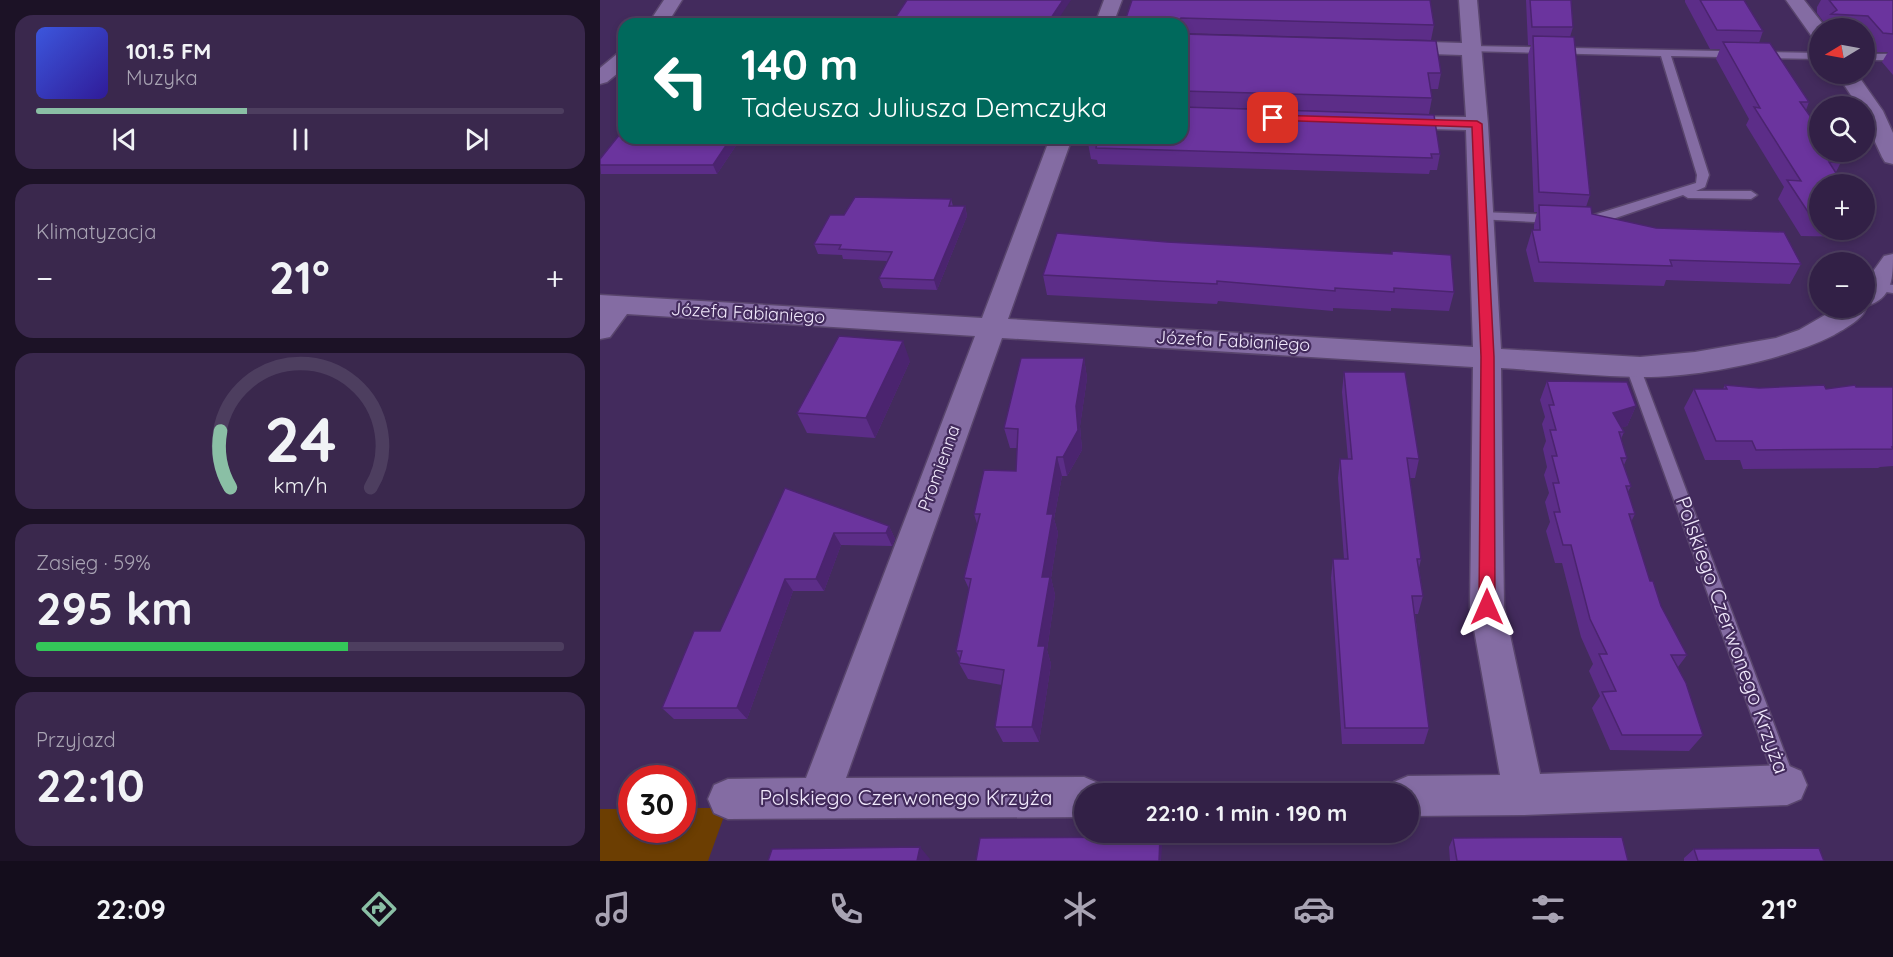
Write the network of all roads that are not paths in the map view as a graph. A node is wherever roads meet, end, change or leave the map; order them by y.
1 (673, 0) edge
2 (1113, 0) edge
3 (1468, 0) edge
4 (1795, 0) edge
5 (662, 18) edge
6 (1106, 18) edge
7 (1809, 19) edge
8 (1378, 47) edge
9 (1472, 49) junction
10 (1665, 52) junction
11 (1809, 56) edge
12 (1875, 57) edge
13 (1893, 57) edge
14 (618, 64) edge
15 (600, 78) edge
16 (1853, 84) edge
17 (1371, 121) edge
18 (1477, 124) junction
19 (1058, 144) edge
20 (1893, 157) edge
21 (1676, 193) junction
22 (1751, 195) dead end
23 (1481, 216) junction
24 (1893, 262) edge
25 (1878, 291) edge
26 (609, 305) edge
27 (1839, 318) edge
28 (990, 327) junction
29 (600, 330) edge
30 (1487, 357) junction
31 (1633, 367) junction
32 (1787, 784) joint
33 (1419, 795) edge
34 (1524, 795) junction
35 (1074, 797) edge
36 (819, 798) junction
37 (728, 799) dead end

1 - 5 street
2 - 6 street
3 - 9 street
4 - 7 street
8 - 9 street
9 - 10 lane
9 - 18 street
10 - 11 lane
10 - 21 lane
12 - 13 lane
14 - 15 street
16 - 20 street
17 - 18 street
18 - 23 street
19 - 28 street, Promienna
21 - 22 lane
21 - 23 lane
23 - 30 street
24 - 25 street
26 - 28 street, Józefa Fabianiego
26 - 29 street
27 - 31 street, Józefa Fabianiego
28 - 30 street, Józefa Fabianiego
28 - 36 street, Promienna
30 - 31 street, Józefa Fabianiego
30 - 34 street
31 - 32 lane, Polskiego Czerwonego Krzyża
32 - 34 street, Polskiego Czerwonego Krzyża
33 - 34 street, Polskiego Czerwonego Krzyża
35 - 36 street, Polskiego Czerwonego Krzyża
36 - 37 street, Polskiego Czerwonego Krzyża

